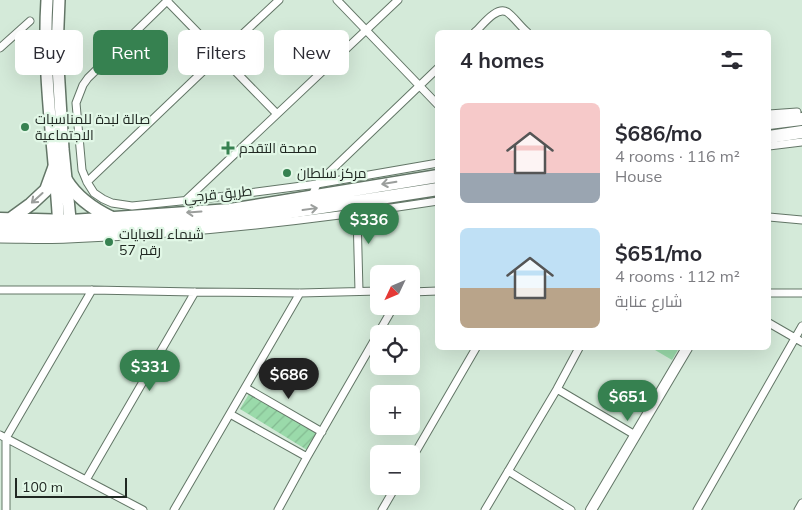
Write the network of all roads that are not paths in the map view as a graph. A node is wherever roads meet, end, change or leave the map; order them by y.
1 (48, 0) edge
2 (59, 0) edge
3 (279, 0) edge
4 (337, 0) edge
5 (398, 0) edge
6 (168, 1) edge
7 (30, 21) dead end
8 (195, 30) edge
9 (247, 30) edge
10 (367, 30) junction
11 (477, 30) edge
12 (524, 30) edge
13 (0, 48) edge
14 (435, 71) edge
15 (199, 75) edge
16 (238, 75) edge
17 (418, 86) junction
18 (435, 102) edge
19 (76, 103) junction
20 (54, 106) junction
21 (277, 114) junction
22 (771, 114) edge
23 (800, 115) edge
24 (771, 122) edge
25 (802, 132) edge
26 (771, 137) edge
27 (802, 142) edge
28 (771, 146) edge
29 (435, 164) edge
30 (54, 168) junction
31 (435, 176) edge
32 (66, 180) junction
33 (87, 182) junction
34 (317, 184) junction
35 (435, 190) edge
36 (312, 196) junction
37 (186, 200) junction
38 (435, 201) edge
39 (356, 208) junction
40 (231, 215) junction
41 (771, 217) edge
42 (112, 218) junction
43 (4, 220) edge
44 (802, 220) edge
45 (65, 226) junction
46 (0, 231) edge
47 (0, 239) edge
48 (0, 290) edge
49 (92, 290) junction
50 (359, 291) junction
51 (370, 291) edge
52 (435, 291) edge
53 (195, 292) junction
54 (420, 292) edge
55 (300, 293) junction
56 (802, 293) edge
57 (771, 294) edge
58 (389, 315) edge
59 (771, 324) edge
60 (802, 326) edge
61 (799, 340) edge
62 (475, 350) edge
63 (578, 350) edge
64 (686, 350) edge
65 (246, 388) junction
66 (556, 389) junction
67 (230, 414) junction
68 (322, 432) junction
69 (635, 435) junction
70 (3, 436) edge
71 (420, 445) edge
72 (307, 457) junction
73 (508, 471) junction
74 (86, 480) junction
75 (391, 495) edge
76 (802, 504) edge
77 (6, 510) edge
78 (143, 510) edge
79 (174, 510) edge
80 (278, 510) edge
81 (382, 510) edge
82 (485, 510) edge
83 (571, 510) edge
84 (591, 510) edge
85 (697, 510) edge
86 (798, 510) edge

1 - 20 main road
2 - 20 main road
3 - 9 street
4 - 10 street
5 - 10 street
6 - 8 street
6 - 19 street
7 - 13 street
10 - 17 street
10 - 21 street
11 - 12 street
14 - 17 street
15 - 33 street
16 - 21 street
17 - 18 street
17 - 34 street
19 - 20 street
19 - 33 street
20 - 30 main road
20 - 32 main road
21 - 37 street
22 - 23 street
23 - 24 highway
25 - 26 highway
27 - 28 street
29 - 34 street
30 -> 43 highway
30 - 45 main road
31 -> 36 highway, طريق قرجي
32 - 42 highway
32 - 45 main road
33 - 37 street
34 - 36 street
34 - 37 street
35 - 39 highway, طريق قرجي
36 - 40 highway, طريق قرجي
38 - 39 street
40 -> 39 highway, طريق قرجي
39 - 47 street
39 - 50 street
40 -> 42 highway, طريق قرجي
40 - 45 highway, طريق قرجي
41 - 44 street
42 - 45 highway, طريق قرجي
43 - 45 highway, طريق قرجي
45 - 46 highway, طريق قرجي
48 - 49 street
49 - 53 street
49 - 70 street
50 - 51 street
50 - 55 street
52 - 54 street
53 - 55 street
53 - 74 street
55 - 65 street
56 - 57 street
58 - 68 street
59 - 61 street
60 - 61 street
61 - 85 street
62 - 71 street
63 - 66 street
64 - 69 street
65 - 67 street
65 - 68 street
66 - 69 street
66 - 73 street
67 - 72 street
67 - 79 street
68 - 72 street
69 - 84 street
70 - 74 street
70 - 77 street
72 - 80 street
73 - 82 street
73 - 83 street
74 - 78 street
75 - 81 street
76 - 86 street

